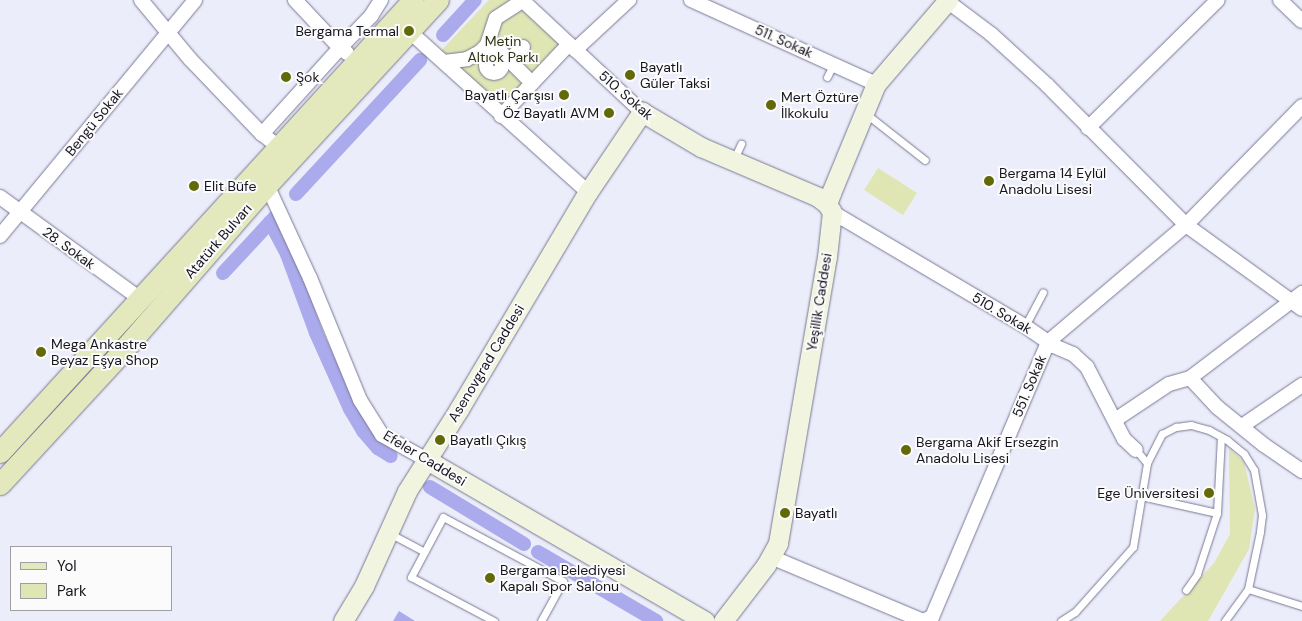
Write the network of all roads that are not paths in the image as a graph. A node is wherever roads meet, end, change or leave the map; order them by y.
1 (141, 0) edge
2 (195, 0) edge
3 (295, 0) edge
4 (381, 0) edge
5 (413, 0) edge
6 (438, 0) edge
7 (629, 0) edge
8 (692, 0) edge
9 (947, 0) edge
10 (1218, 0) edge
11 (1280, 0) edge
12 (520, 2) edge
13 (1302, 21) edge
14 (168, 30) junction
15 (409, 31) junction
16 (523, 47) dead end
17 (340, 48) junction
18 (569, 48) junction
19 (497, 57) junction
20 (357, 61) junction
21 (444, 62) junction
22 (834, 63) junction
23 (827, 77) dead end
24 (532, 83) junction
25 (876, 84) junction
26 (472, 88) junction
27 (1302, 106) edge
28 (642, 112) junction
29 (865, 112) junction
30 (502, 116) junction
31 (1088, 128) junction
32 (270, 140) junction
33 (741, 144) dead end
34 (926, 160) dead end
35 (733, 161) junction
36 (267, 185) junction
37 (588, 192) junction
38 (0, 197) edge
39 (829, 208) junction
40 (20, 213) junction
41 (1186, 225) junction
42 (0, 236) edge
43 (1043, 292) dead end
44 (139, 298) junction
45 (1299, 301) edge
46 (1024, 326) junction
47 (1048, 342) junction
48 (1190, 378) junction
49 (1302, 385) edge
50 (1116, 420) junction
51 (1242, 426) junction
52 (1221, 436) junction
53 (1136, 450) joint
54 (0, 452) edge
55 (427, 460) junction
56 (1147, 463) junction
57 (1302, 471) edge
58 (0, 484) edge
59 (1142, 496) junction
60 (1217, 513) junction
61 (388, 532) junction
62 (424, 552) junction
63 (771, 557) junction
64 (1248, 589) junction
65 (1186, 590) dead end
66 (1302, 606) edge
67 (343, 621) edge
68 (494, 621) edge
69 (541, 621) edge
70 (705, 621) edge
71 (723, 621) edge
72 (1061, 621) edge
73 (1225, 621) edge

1 - 14 street
2 - 14 street, Bengü Sokak
3 - 17 street
4 - 17 street
5 - 20 main road, Atatürk Bulvarı
6 - 15 main road, Atatürk Bulvarı
7 - 18 street
8 - 22 street, 511. Sokak
9 - 25 main road, Yeşillik Caddesi
9 - 31 street
10 - 31 street
11 - 13 street
12 - 18 street, 510. Sokak
12 - 19 street
14 - 32 street
14 - 40 street, Bengü Sokak
15 - 21 street
15 - 36 main road, Atatürk Bulvarı
16 - 19 street
17 - 20 street
17 - 32 street
18 - 24 street
18 - 28 street, 510. Sokak
19 - 21 street
19 - 24 street
19 - 26 street
20 - 32 main road, Atatürk Bulvarı
21 - 26 street
22 - 23 lane
22 - 25 street, 511. Sokak
24 - 30 street
25 - 29 main road, Yeşillik Caddesi
26 - 30 street
27 - 41 street, 551. Sokak
28 - 35 main road, 510. Sokak
28 - 37 main road, Asenovgrad Caddesi
29 - 34 lane
29 - 39 main road, Yeşillik Caddesi
30 - 37 street
31 - 41 street
32 - 44 main road, Atatürk Bulvarı
33 - 35 lane
35 - 39 main road, 510. Sokak
36 - 55 street, Efeler Caddesi
36 - 58 main road, Atatürk Bulvarı
37 - 55 main road, Asenovgrad Caddesi
38 - 40 street, 28. Sokak
39 - 46 street, 510. Sokak
39 - 63 main road, Yeşillik Caddesi
40 - 42 street, Bengü Sokak
40 - 44 street, 28. Sokak
41 - 45 street
41 - 47 street, 551. Sokak
43 - 46 lane
44 - 54 main road, Atatürk Bulvarı
45 - 48 street
46 - 47 street, 510. Sokak
47 - 50 street, 510. Sokak
47 - 63 street, 551. Sokak
48 - 50 street
48 - 51 street
49 - 51 street
50 - 53 street, 510. Sokak
51 - 57 street
52 - 56 lane
52 - 60 lane
52 - 64 lane
53 - 56 lane
55 - 61 main road, Asenovgrad Caddesi
55 - 70 main road, Efeler Caddesi
56 - 59 lane
59 - 60 lane
59 - 72 lane
60 - 65 lane
61 - 62 lane
61 - 67 main road, Asenovgrad Caddesi
62 - 68 lane
62 - 69 lane
63 - 71 main road, Yeşillik Caddesi
64 - 66 lane
64 - 73 lane

